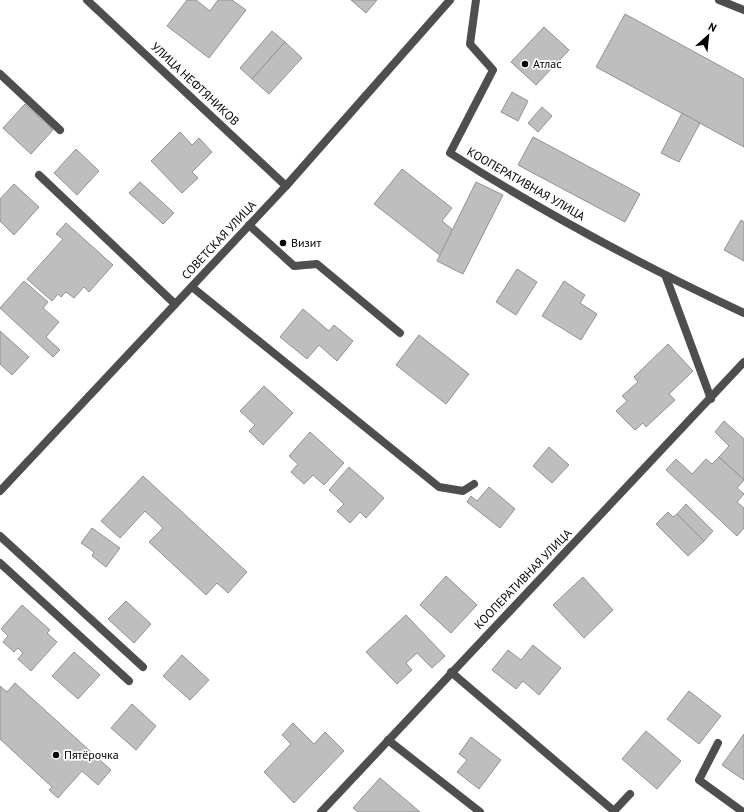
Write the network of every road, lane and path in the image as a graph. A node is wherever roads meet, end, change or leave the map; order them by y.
1 (87, 0) edge
2 (450, 0) edge
3 (476, 0) edge
4 (719, 0) edge
5 (744, 10) edge
6 (0, 74) edge
7 (60, 130) dead end
8 (39, 175) dead end
9 (286, 186) junction
10 (249, 225) junction
11 (666, 277) junction
12 (192, 287) junction
13 (175, 304) junction
14 (744, 313) edge
15 (400, 333) dead end
16 (744, 362) edge
17 (711, 399) junction
18 (474, 484) dead end
19 (0, 491) edge
20 (0, 536) edge
21 (0, 563) edge
22 (143, 666) dead end
23 (451, 672) junction
24 (129, 681) dead end
25 (388, 740) junction
26 (718, 743) dead end
27 (630, 794) dead end
28 (321, 812) edge
29 (480, 812) edge
30 (744, 812) edge

1 - 9 street, УЛИЦА НЕФТЯНИКОВ
2 - 9 street, СОВЕТСКАЯ УЛИЦА
3 - 11 street, КООПЕРАТИВНАЯ УЛИЦА
4 - 5 street
6 - 7 street
8 - 13 street
9 - 10 street, СОВЕТСКАЯ УЛИЦА
10 - 12 street, СОВЕТСКАЯ УЛИЦА
10 - 15 street
11 - 14 street, КООПЕРАТИВНАЯ УЛИЦА
11 - 17 street
12 - 13 street, СОВЕТСКАЯ УЛИЦА
12 - 18 street
13 - 19 street, СОВЕТСКАЯ УЛИЦА
16 - 17 street, КООПЕРАТИВНАЯ УЛИЦА
17 - 23 street, КООПЕРАТИВНАЯ УЛИЦА
20 - 22 street
21 - 24 street
23 - 25 street, КООПЕРАТИВНАЯ УЛИЦА
23 - 27 street
25 - 28 street, КООПЕРАТИВНАЯ УЛИЦА
25 - 29 street
26 - 30 street

